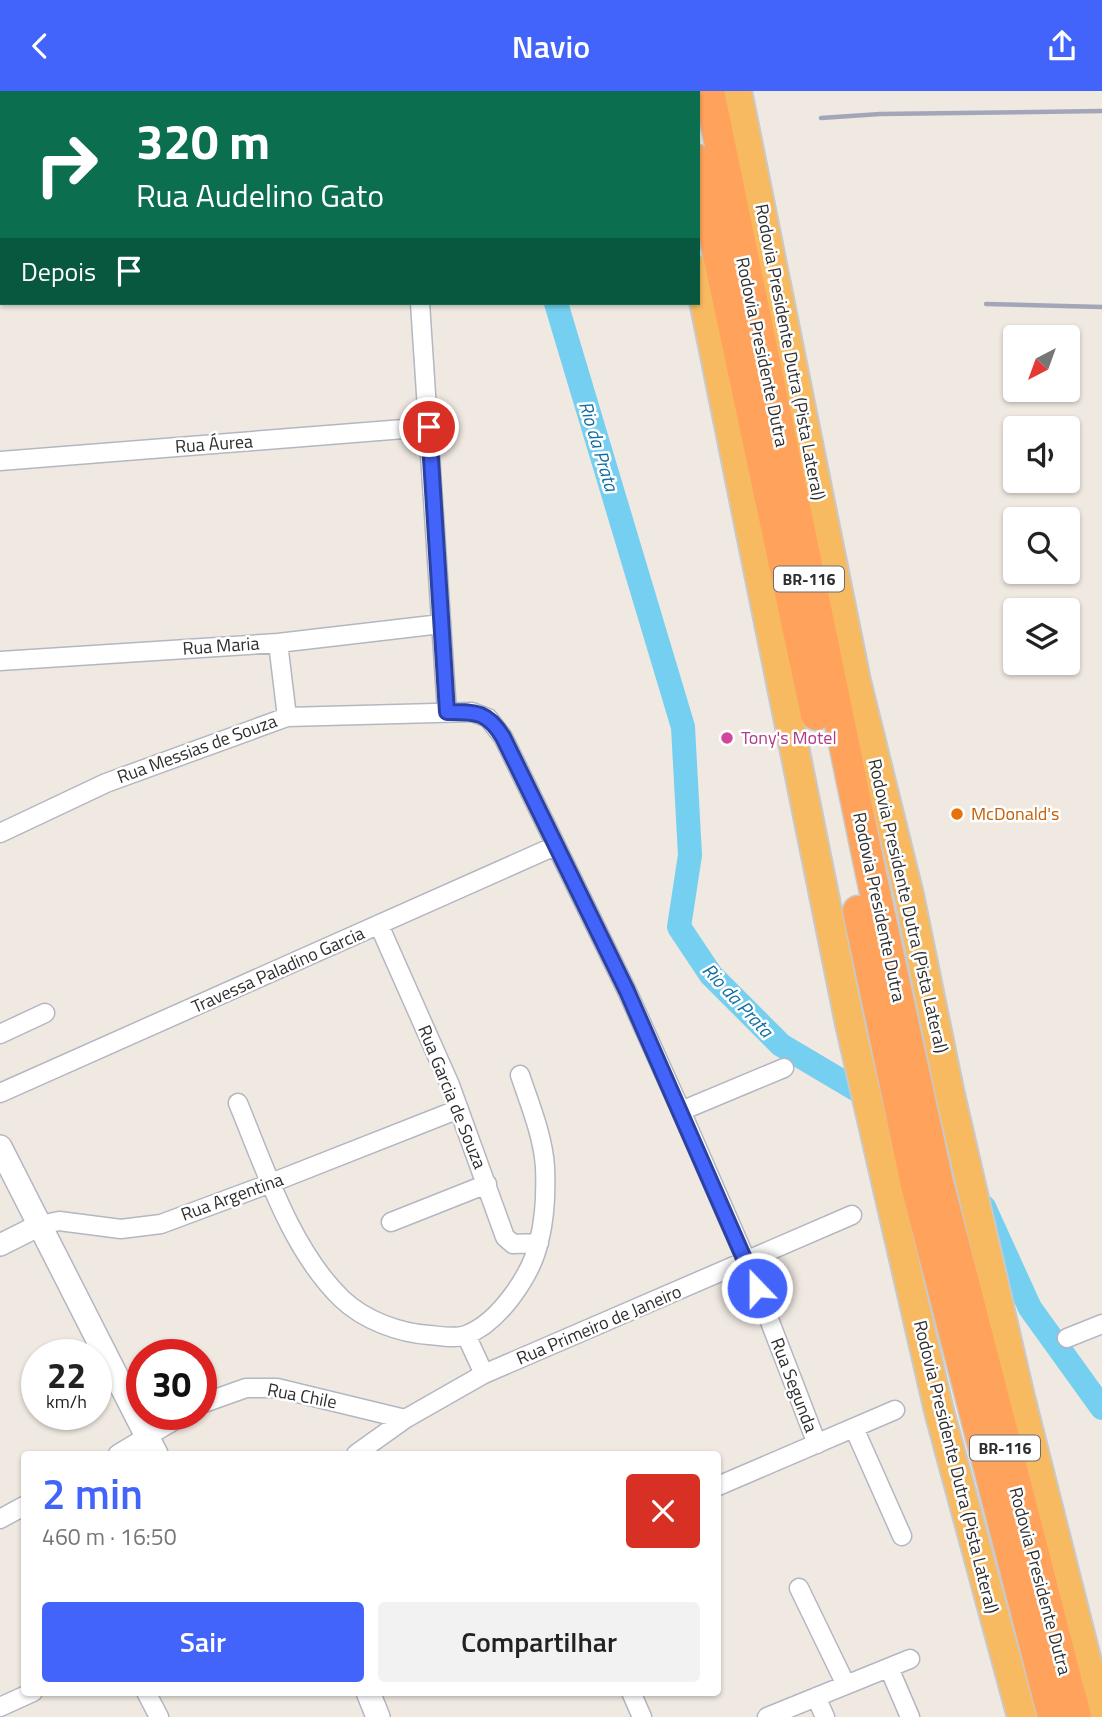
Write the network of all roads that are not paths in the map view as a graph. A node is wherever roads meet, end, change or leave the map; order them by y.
1 (709, 91) edge
2 (737, 91) edge
3 (700, 169) edge
4 (700, 281) edge
5 (420, 305) edge
6 (429, 427) junction
7 (0, 461) edge
8 (441, 624) junction
9 (278, 643) junction
10 (0, 660) edge
11 (447, 712) junction
12 (287, 717) junction
13 (0, 833) edge
14 (555, 846) junction
15 (379, 925) junction
16 (45, 1013) dead end
17 (0, 1034) edge
18 (902, 1066) junction
19 (784, 1068) dead end
20 (520, 1075) dead end
21 (0, 1093) edge
22 (238, 1103) dead end
23 (459, 1109) junction
24 (681, 1111) junction
25 (0, 1147) edge
26 (926, 1181) junction
27 (271, 1184) junction
28 (486, 1184) junction
29 (852, 1215) dead end
30 (391, 1222) dead end
31 (40, 1225) junction
32 (539, 1243) junction
33 (0, 1245) edge
34 (747, 1262) junction
35 (1102, 1324) edge
36 (466, 1335) junction
37 (1067, 1338) dead end
38 (484, 1374) junction
39 (217, 1398) edge
40 (895, 1410) dead end
41 (405, 1419) junction
42 (854, 1428) junction
43 (168, 1430) edge
44 (817, 1444) junction
45 (151, 1446) edge
46 (130, 1451) edge
47 (360, 1451) edge
48 (721, 1485) edge
49 (21, 1508) edge
50 (0, 1519) edge
51 (902, 1536) dead end
52 (799, 1588) dead end
53 (909, 1659) dead end
54 (889, 1668) junction
55 (846, 1685) junction
56 (24, 1696) edge
57 (148, 1696) edge
58 (370, 1696) edge
59 (633, 1696) edge
60 (816, 1697) junction
61 (0, 1707) edge
62 (159, 1717) edge
63 (378, 1717) edge
64 (642, 1717) edge
65 (767, 1717) edge
66 (825, 1717) edge
67 (910, 1717) edge
68 (1022, 1717) edge
69 (1053, 1717) edge
70 (1076, 1717) edge
71 (1101, 1717) edge

1 - 18 highway, Rodovia Presidente Dutra / BR-116
2 - 71 highway, Rodovia Presidente Dutra (Pista Lateral) / BR-116
3 - 18 highway, Rodovia Presidente Dutra / BR-116
4 - 68 highway, Rodovia Presidente Dutra (Pista Lateral) / BR-116
5 - 6 street
6 - 7 street, Rua Áurea
6 - 8 street
8 - 9 street, Rua Maria
8 - 11 street
9 - 10 street, Rua Maria
9 - 12 street
11 - 12 street, Rua Messias de Souza
11 - 14 street, Rua Segunda
12 - 13 street, Rua Messias de Souza
14 - 15 street, Travessa Paladino Garcia
14 - 24 street, Rua Segunda
15 - 21 street, Travessa Paladino Garcia
15 - 23 street, Rua Garcia de Souza
16 - 17 street
18 - 26 highway, Rodovia Presidente Dutra / BR-116
19 - 24 street
20 - 32 street
22 - 27 street
23 - 27 street, Rua Argentina
23 - 28 street, Rua Garcia de Souza
24 - 34 street, Rua Segunda
25 - 31 main road
26 - 69 highway, Rodovia Presidente Dutra / BR-116
26 - 70 highway, Rodovia Presidente Dutra / BR-116
27 - 31 street, Rua Argentina
27 - 36 street
28 - 30 street
28 - 32 street, Rua Garcia de Souza
29 - 34 street, Rua Primeiro de Janeiro
31 - 33 street, Rua Argentina
31 - 45 main road
32 - 36 street
34 - 38 street, Rua Primeiro de Janeiro
34 - 44 street, Rua Segunda
35 - 37 street
36 - 38 street
38 - 41 street, Rua Primeiro de Janeiro
39 - 41 street, Rua Chile
40 - 42 street
41 - 47 street, Rua Primeiro de Janeiro
42 - 44 street
42 - 51 street
43 - 45 street
44 - 48 street
45 - 46 street
49 - 50 street
52 - 55 street
53 - 54 street
54 - 55 street
54 - 67 street
55 - 60 street
56 - 61 street
57 - 62 street
58 - 63 main road
59 - 64 street
60 - 65 street
60 - 66 street

